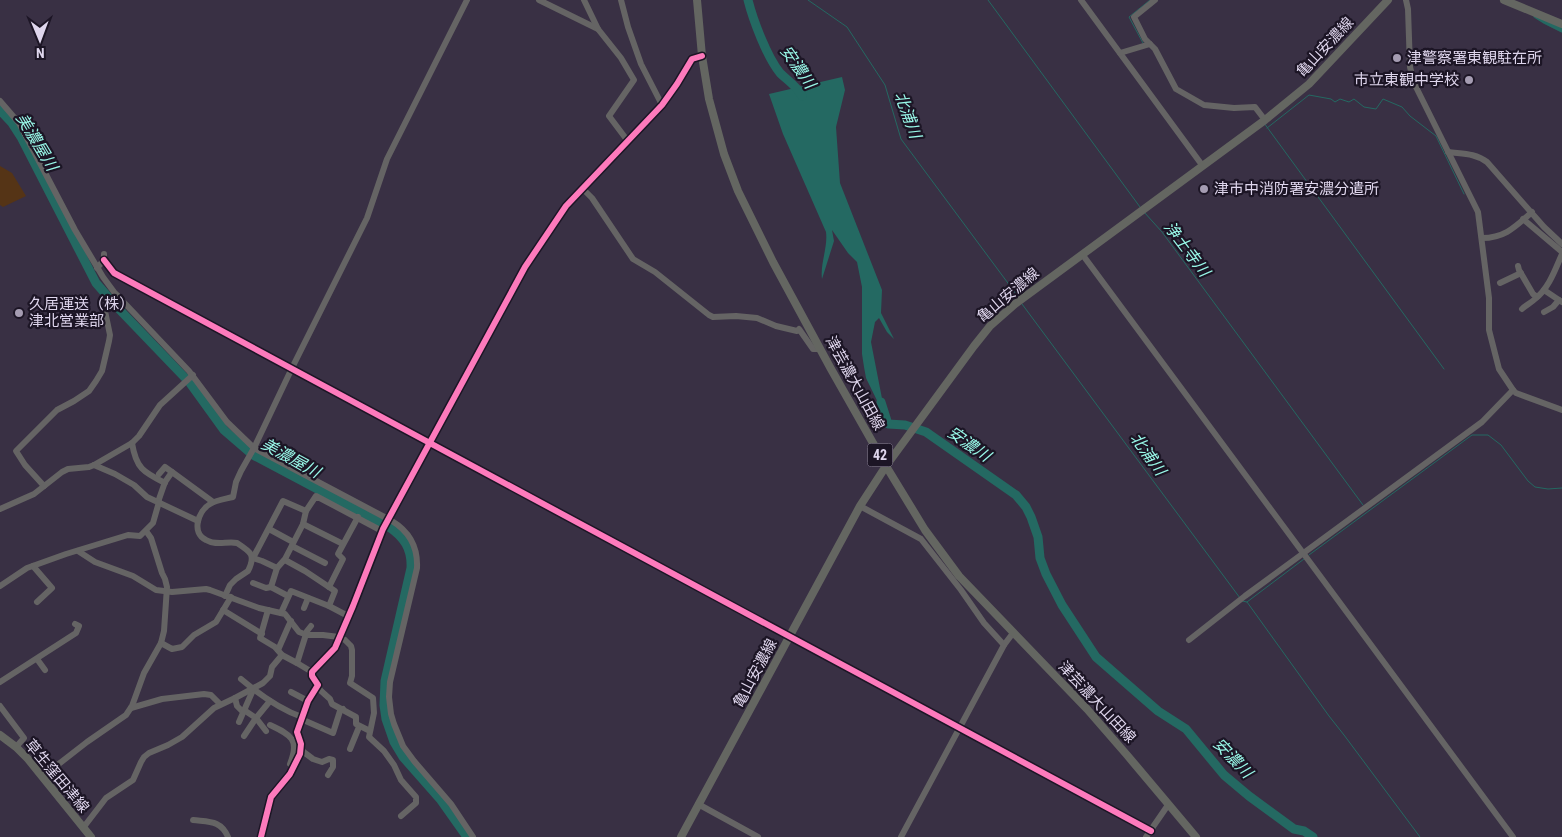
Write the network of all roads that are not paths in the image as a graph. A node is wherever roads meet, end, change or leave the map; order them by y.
1 (467, 0) edge
2 (539, 0) edge
3 (584, 0) edge
4 (621, 0) edge
5 (697, 0) edge
6 (1082, 0) edge
7 (1155, 0) edge
8 (1388, 0) edge
9 (1406, 0) edge
10 (1504, 0) edge
11 (1562, 24) edge
12 (598, 29) junction
13 (1150, 44) junction
14 (1120, 53) junction
15 (702, 56) junction
16 (0, 101) edge
17 (662, 104) junction
18 (1262, 122) junction
19 (628, 140) junction
20 (1448, 152) junction
21 (1202, 165) junction
22 (581, 189) junction
23 (1532, 212) junction
24 (1523, 219) junction
25 (1482, 238) junction
26 (1562, 244) edge
27 (1562, 253) edge
28 (1082, 254) junction
29 (97, 268) junction
30 (1500, 283) dead end
31 (1544, 290) junction
32 (1537, 297) junction
33 (117, 298) junction
34 (1560, 301) edge
35 (1522, 309) dead end
36 (1544, 312) dead end
37 (820, 349) junction
38 (292, 368) junction
39 (191, 376) junction
40 (1513, 390) junction
41 (1562, 410) edge
42 (430, 442) junction
43 (132, 443) junction
44 (254, 449) junction
45 (94, 465) junction
46 (886, 466) junction
47 (172, 472) junction
48 (160, 474) dead end
49 (165, 483) junction
50 (44, 486) junction
51 (158, 502) junction
52 (213, 502) junction
53 (860, 506) junction
54 (0, 509) edge
55 (306, 511) junction
56 (358, 517) junction
57 (198, 521) junction
58 (388, 521) junction
59 (303, 524) junction
60 (269, 529) junction
61 (383, 530) junction
62 (146, 531) junction
63 (292, 544) junction
64 (343, 544) junction
65 (78, 551) junction
66 (1304, 554) junction
67 (253, 558) junction
68 (285, 560) junction
69 (325, 563) dead end
70 (33, 566) junction
71 (277, 568) junction
72 (253, 583) dead end
73 (0, 586) edge
74 (271, 587) junction
75 (329, 588) junction
76 (167, 592) junction
77 (228, 596) junction
78 (288, 596) junction
79 (308, 598) junction
80 (37, 602) dead end
81 (329, 606) junction
82 (304, 608) dead end
83 (223, 610) junction
84 (268, 610) junction
85 (281, 613) junction
86 (348, 616) junction
87 (292, 621) junction
88 (75, 624) dead end
89 (312, 626) dead end
90 (1013, 633) junction
91 (262, 634) junction
92 (307, 636) junction
93 (789, 636) junction
94 (339, 637) junction
95 (1189, 640) dead end
96 (161, 643) junction
97 (1004, 645) junction
98 (280, 653) junction
99 (37, 659) junction
100 (298, 663) junction
101 (44, 670) dead end
102 (295, 671) dead end
103 (312, 672) junction
104 (242, 679) dead end
105 (0, 682) edge
106 (318, 686) junction
107 (252, 689) junction
108 (291, 692) dead end
109 (235, 698) junction
110 (270, 701) junction
111 (308, 701) junction
112 (220, 704) junction
113 (0, 706) edge
114 (131, 708) junction
115 (343, 710) junction
116 (244, 711) junction
117 (256, 718) junction
118 (302, 718) junction
119 (239, 722) dead end
120 (359, 727) junction
121 (960, 727) junction
122 (370, 731) junction
123 (0, 735) edge
124 (244, 736) dead end
125 (16, 747) junction
126 (350, 749) dead end
127 (301, 750) junction
128 (290, 774) junction
129 (328, 775) dead end
130 (42, 777) junction
131 (698, 804) junction
132 (1168, 805) junction
133 (401, 816) dead end
134 (193, 820) dead end
135 (1151, 830) junction
136 (83, 831) edge
137 (91, 837) edge
138 (228, 837) edge
139 (261, 837) edge
140 (473, 837) edge
141 (681, 837) edge
142 (758, 837) edge
143 (901, 837) edge
144 (1146, 837) edge
145 (1196, 837) edge
146 (1513, 837) edge

1 - 38 street
2 - 12 street
3 - 12 street
4 - 17 street
5 - 15 main road, 津芸濃大山田線 / 42
6 - 14 street
7 - 13 street
8 - 18 main road, 亀山安濃線
9 - 20 street
10 - 11 main road
12 - 19 street
13 - 14 street
13 - 18 street
14 - 21 street
15 - 17 street
15 - 37 main road, 津芸濃大山田線 / 42
16 - 29 street
17 - 19 street
18 - 21 main road, 亀山安濃線
19 - 22 street
20 - 23 street
20 - 25 street
21 - 28 main road, 亀山安濃線
22 - 37 street
22 - 42 street
23 - 24 street
23 - 26 street
24 - 25 street
24 - 27 street
25 - 40 street
27 - 31 street
28 - 46 main road, 亀山安濃線
28 - 66 street
29 - 33 street
29 - 38 street
30 - 32 street
31 - 32 street
31 - 34 street
32 - 35 street
33 - 39 street
33 - 50 street
34 - 36 street
37 - 46 main road, 津芸濃大山田線 / 42
38 - 42 street
38 - 44 street
39 - 43 street
39 - 44 street
40 - 41 street
40 - 66 street
42 - 58 street
42 - 93 street
43 - 45 street
43 - 49 street
44 - 52 street
44 - 58 street
45 - 50 street
45 - 51 street
46 - 53 main road, 亀山安濃線
46 - 90 main road, 津芸濃大山田線 / 42
47 - 48 street
47 - 49 street
47 - 52 street
49 - 51 street
50 - 54 street
51 - 57 street
51 - 62 street
52 - 57 street
53 - 93 main road, 亀山安濃線
53 - 97 street
55 - 56 street
55 - 59 street
55 - 60 street
56 - 61 street
56 - 64 street
57 - 67 street
58 - 61 street
58 - 140 street
59 - 63 street
59 - 64 street
60 - 63 street
60 - 67 street
61 - 86 street
62 - 65 street
62 - 76 street
63 - 68 street
63 - 69 street
64 - 75 street
65 - 70 street
65 - 76 street
66 - 95 street
66 - 146 street
67 - 71 street
67 - 77 street
68 - 71 street
68 - 75 street
70 - 73 street
70 - 80 street
71 - 74 street
72 - 74 street
74 - 78 street
75 - 81 street
76 - 77 street
76 - 96 street
77 - 83 street
77 - 84 street
78 - 79 street
78 - 85 street
79 - 81 street
79 - 82 street
81 - 86 street
83 - 91 street
83 - 96 street
84 - 85 street
84 - 91 street
85 - 87 street
86 - 94 street
87 - 92 street
87 - 98 street
88 - 99 street
89 - 92 street
90 - 97 street
90 - 132 main road, 津芸濃大山田線 / 42
91 - 98 street
92 - 94 street
92 - 100 street
93 - 121 street
93 - 131 main road, 亀山安濃線
94 - 103 street
94 - 122 street
96 - 114 street
97 - 121 street
98 - 100 street
98 - 107 street
99 - 101 street
99 - 105 street
100 - 102 street
100 - 103 street
103 - 106 street
104 - 107 street
106 - 111 street
106 - 115 street
107 - 109 street
107 - 110 street
107 - 116 street
108 - 111 street
109 - 112 street
109 - 116 street
110 - 117 street
110 - 118 street
111 - 118 street
112 - 114 street
112 - 136 street
113 - 125 street
114 - 130 street
115 - 118 street
115 - 120 street
116 - 117 street
116 - 119 street
117 - 124 street
117 - 128 street
118 - 127 street
120 - 122 street
120 - 126 street
121 - 135 street
121 - 143 street
122 - 133 street
123 - 125 main road, 草生窪田津線
125 - 130 main road, 草生窪田津線
127 - 128 street
127 - 129 street
128 - 139 street
130 - 136 main road, 草生窪田津線
131 - 141 main road, 亀山安濃線
131 - 142 street
132 - 135 street
132 - 145 main road, 津芸濃大山田線 / 42
134 - 138 street
135 - 144 street
136 - 137 main road, 草生窪田津線

